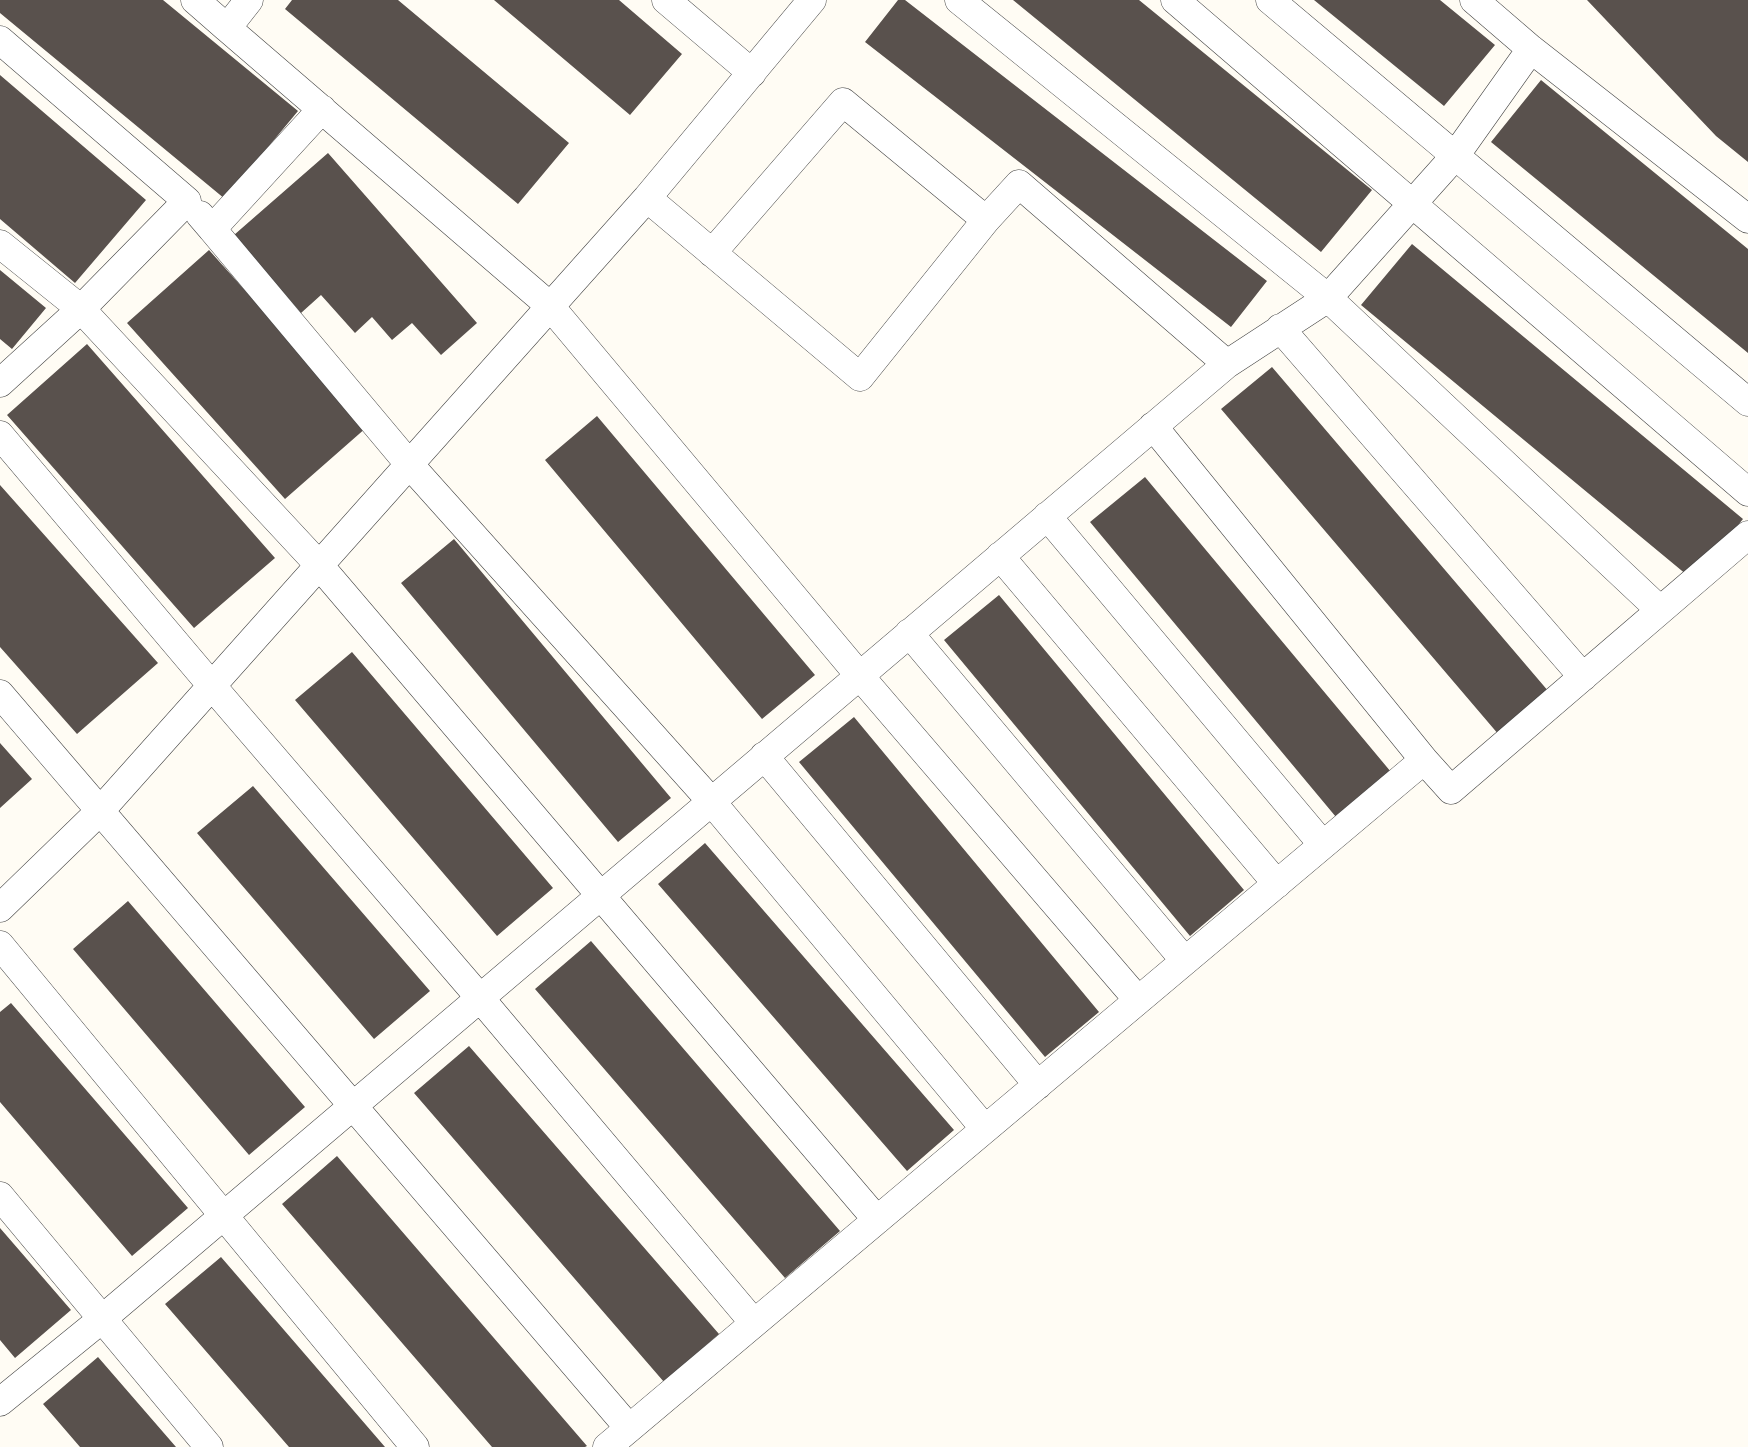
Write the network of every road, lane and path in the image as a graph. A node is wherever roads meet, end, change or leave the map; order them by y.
1 (195, 0) edge
2 (249, 0) edge
3 (666, 0) edge
4 (812, 0) edge
5 (959, 0) edge
6 (1175, 0) edge
7 (1270, 0) edge
8 (1474, 0) edge
9 (227, 28) junction
10 (0, 40) edge
11 (1531, 49) junction
12 (752, 73) junction
13 (322, 109) junction
14 (1455, 156) junction
15 (647, 198) junction
16 (187, 201) junction
17 (1413, 204) junction
18 (1748, 219) edge
19 (986, 220) junction
20 (212, 229) junction
21 (0, 244) edge
22 (712, 253) junction
23 (1328, 298) junction
24 (550, 306) junction
25 (81, 309) junction
26 (1280, 328) junction
27 (1226, 364) junction
28 (0, 383) edge
29 (1748, 402) edge
30 (1153, 426) junction
31 (0, 435) edge
32 (409, 464) junction
33 (1748, 492) edge
34 (1047, 516) junction
35 (1748, 535) edge
36 (1000, 556) junction
37 (319, 565) junction
38 (1660, 610) junction
39 (909, 633) junction
40 (859, 675) junction
41 (1583, 677) junction
42 (212, 686) junction
43 (0, 694) edge
44 (764, 756) junction
45 (1424, 760) junction
46 (711, 801) junction
47 (100, 811) junction
48 (1323, 845) junction
49 (1277, 884) junction
50 (600, 895) junction
51 (0, 908) edge
52 (0, 945) edge
53 (1185, 961) junction
54 (480, 998) junction
55 (1138, 1000) junction
56 (1038, 1084) junction
57 (352, 1106) junction
58 (985, 1129) junction
59 (0, 1196) edge
60 (223, 1215) junction
61 (877, 1220) junction
62 (102, 1319) junction
63 (754, 1323) junction
64 (0, 1402) edge
65 (629, 1428) junction
66 (209, 1447) edge
67 (415, 1447) edge
68 (607, 1447) edge

1 - 9 street
2 - 9 street
3 - 12 street
4 - 12 street
5 - 23 street
6 - 17 street
7 - 14 street
8 - 11 street
9 - 13 street
10 - 16 street
11 - 14 street
11 - 18 street
12 - 15 street
13 - 20 street
13 - 24 street
14 - 17 street
14 - 29 street
15 - 22 street
15 - 24 street
16 - 20 street
16 - 25 street
17 - 23 street
17 - 33 street
19 - 22 street
19 - 22 street
19 - 27 street
20 - 32 street
21 - 25 street
23 - 26 street
23 - 38 street
24 - 32 street
24 - 40 street
25 - 28 street
25 - 37 street
26 - 27 street
26 - 41 street
27 - 30 street
30 - 34 street
30 - 45 street
31 - 42 street
32 - 37 street
32 - 46 street
34 - 36 street
34 - 48 street
35 - 38 street
36 - 39 street
36 - 49 street
37 - 42 street
37 - 50 street
38 - 41 street
39 - 40 street
39 - 53 street
40 - 44 street
40 - 55 street
41 - 45 street
42 - 47 street
42 - 54 street
43 - 47 street
44 - 46 street
44 - 56 street
45 - 48 street
46 - 50 street
46 - 58 street
47 - 51 street
47 - 57 street
48 - 49 street
49 - 53 street
50 - 54 street
50 - 61 street
52 - 60 street
53 - 55 street
54 - 57 street
54 - 63 street
55 - 56 street
56 - 58 street
57 - 60 street
57 - 65 street
58 - 61 street
59 - 62 street
60 - 62 street
60 - 67 street
61 - 63 street
62 - 64 street
62 - 66 street
63 - 65 street
65 - 68 street

